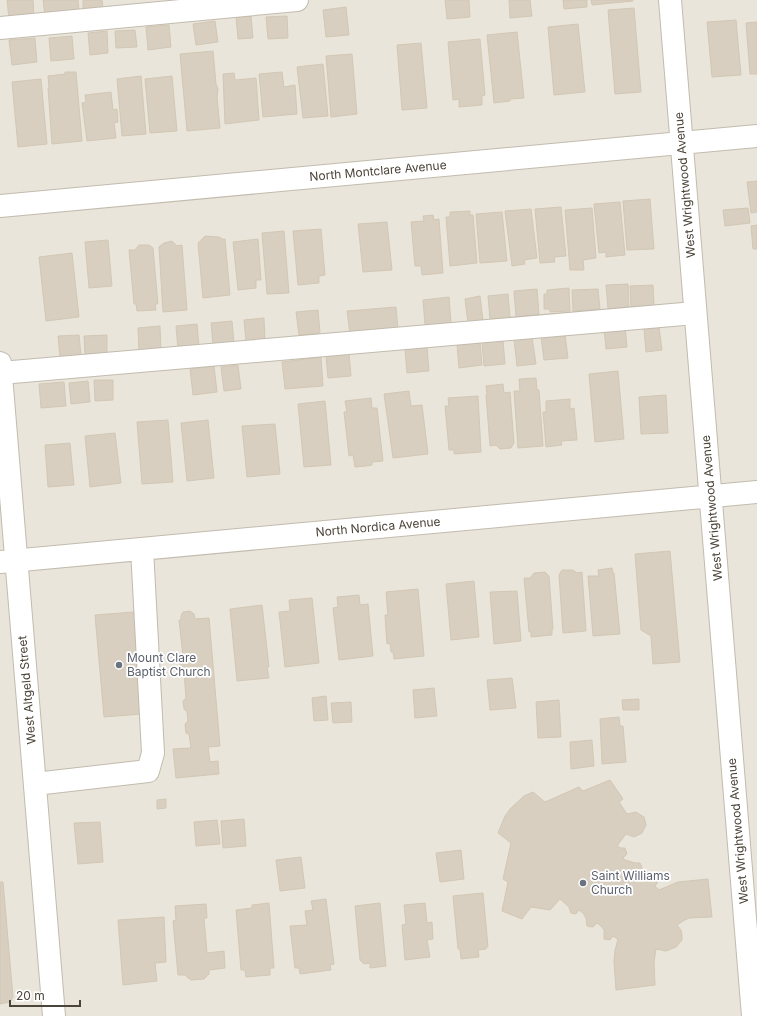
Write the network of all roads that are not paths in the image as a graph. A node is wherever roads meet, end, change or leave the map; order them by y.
1 (297, 0) edge
2 (670, 0) edge
3 (0, 28) edge
4 (757, 136) edge
5 (682, 143) junction
6 (0, 206) edge
7 (696, 313) junction
8 (0, 368) edge
9 (757, 492) edge
10 (711, 496) junction
11 (142, 549) junction
12 (8, 562) edge
13 (35, 784) junction
14 (54, 1016) edge
15 (753, 1016) edge

1 - 3 street
2 - 5 street, West Wrightwood Avenue
4 - 5 street, North Montclare Avenue
5 - 6 street, North Montclare Avenue
5 - 7 street, West Wrightwood Avenue
7 - 8 street
7 - 10 street, West Wrightwood Avenue
8 - 12 street, West Altgeld Street
9 - 10 street, North Nordica Avenue
10 - 11 street, North Nordica Avenue
10 - 15 street, West Wrightwood Avenue
11 - 12 street, North Nordica Avenue
11 - 13 street
12 - 13 street, West Altgeld Street
13 - 14 street, West Altgeld Street

